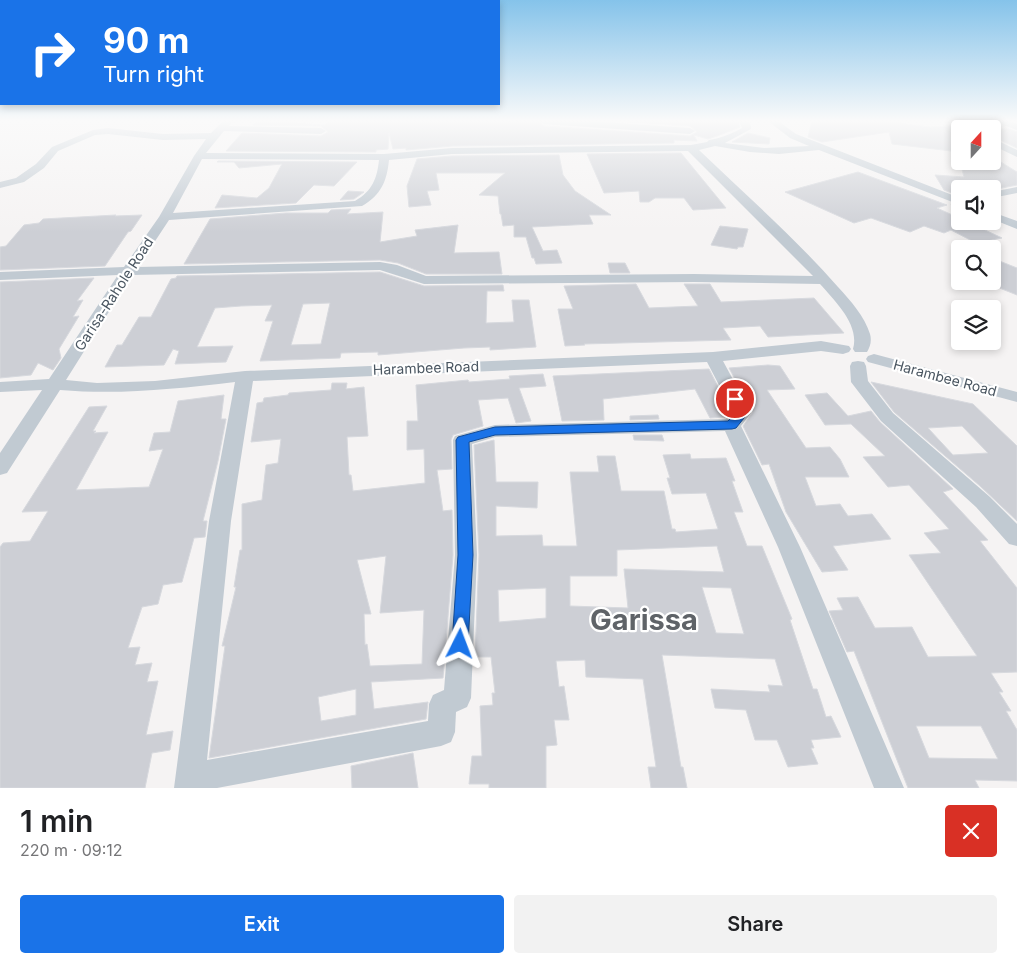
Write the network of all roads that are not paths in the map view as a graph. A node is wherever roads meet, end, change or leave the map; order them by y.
1 (384, 157) edge
2 (47, 158) edge
3 (198, 158) edge
4 (701, 158) edge
5 (849, 158) edge
6 (2, 186) edge
7 (1017, 190) edge
8 (1001, 194) edge
9 (951, 198) edge
10 (165, 216) junction
11 (1001, 219) edge
12 (1017, 225) edge
13 (128, 271) junction
14 (0, 276) edge
15 (824, 280) junction
16 (855, 356) junction
17 (713, 357) junction
18 (246, 376) junction
19 (56, 384) junction
20 (0, 387) edge
21 (1017, 397) edge
22 (732, 425) junction
23 (0, 468) edge
24 (1017, 538) edge
25 (190, 783) edge
26 (889, 788) edge

1 - 10 street
2 - 6 street
3 - 10 street, Garisa-Rahole Road
4 - 15 street
5 - 9 street
7 - 8 street
10 - 13 street, Garisa-Rahole Road
11 - 12 street
13 - 14 street
13 - 15 street
13 - 19 street, Garisa-Rahole Road
15 - 16 street
16 - 17 street, Harambee Road
16 - 21 street, Harambee Road
16 - 24 street
17 - 18 street, Harambee Road
17 - 22 street
18 - 19 street, Harambee Road
18 - 25 street
19 - 20 street, Harambee Road
19 - 23 street, Garisa-Rahole Road
22 - 25 street
22 - 26 street

